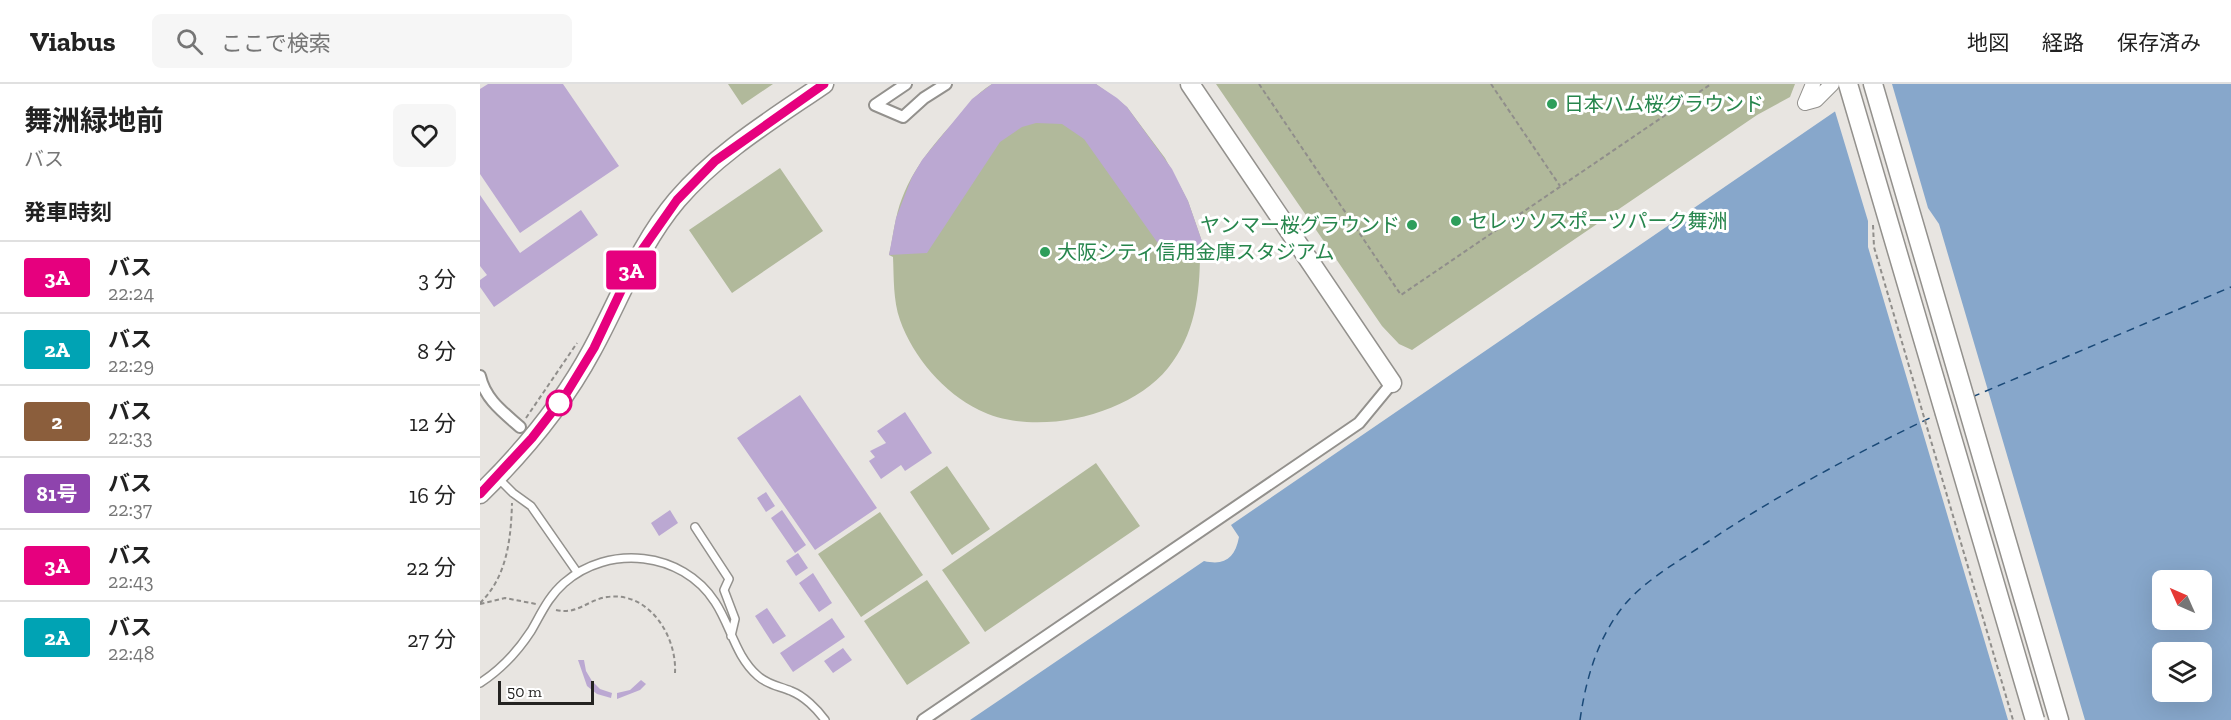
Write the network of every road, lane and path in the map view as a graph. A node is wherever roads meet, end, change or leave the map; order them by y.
1 (824, 84) edge
2 (906, 84) edge
3 (946, 84) edge
4 (1190, 84) edge
5 (1258, 84) edge
6 (1491, 84) edge
7 (1710, 84) edge
8 (1813, 84) edge
9 (1832, 84) edge
10 (1848, 84) edge
11 (1873, 84) edge
12 (1560, 186) junction
13 (1873, 223) dead end
14 (480, 376) edge
15 (1392, 383) joint
16 (520, 427) dead end
17 (497, 477) junction
18 (513, 493) junction
19 (480, 494) edge
20 (695, 527) dead end
21 (577, 572) junction
22 (480, 603) edge
23 (543, 607) junction
24 (731, 636) junction
25 (675, 673) dead end
26 (480, 683) edge
27 (825, 720) edge
28 (923, 720) edge
29 (2013, 720) edge
30 (2035, 720) edge
31 (2059, 720) edge

1 - 17 street
2 - 3 street
4 - 15 street
5 - 12 path
6 - 12 path
7 - 12 path
8 - 9 street
10 - 30 street, bridge
11 - 31 street
13 - 29 path, bridge
14 - 16 street
15 - 28 street
17 - 18 lane
17 - 19 street
18 - 21 lane
18 - 22 path
20 - 24 lane
21 - 23 lane
21 - 24 lane
22 - 23 path
23 - 25 path
23 - 26 lane
24 - 27 lane

